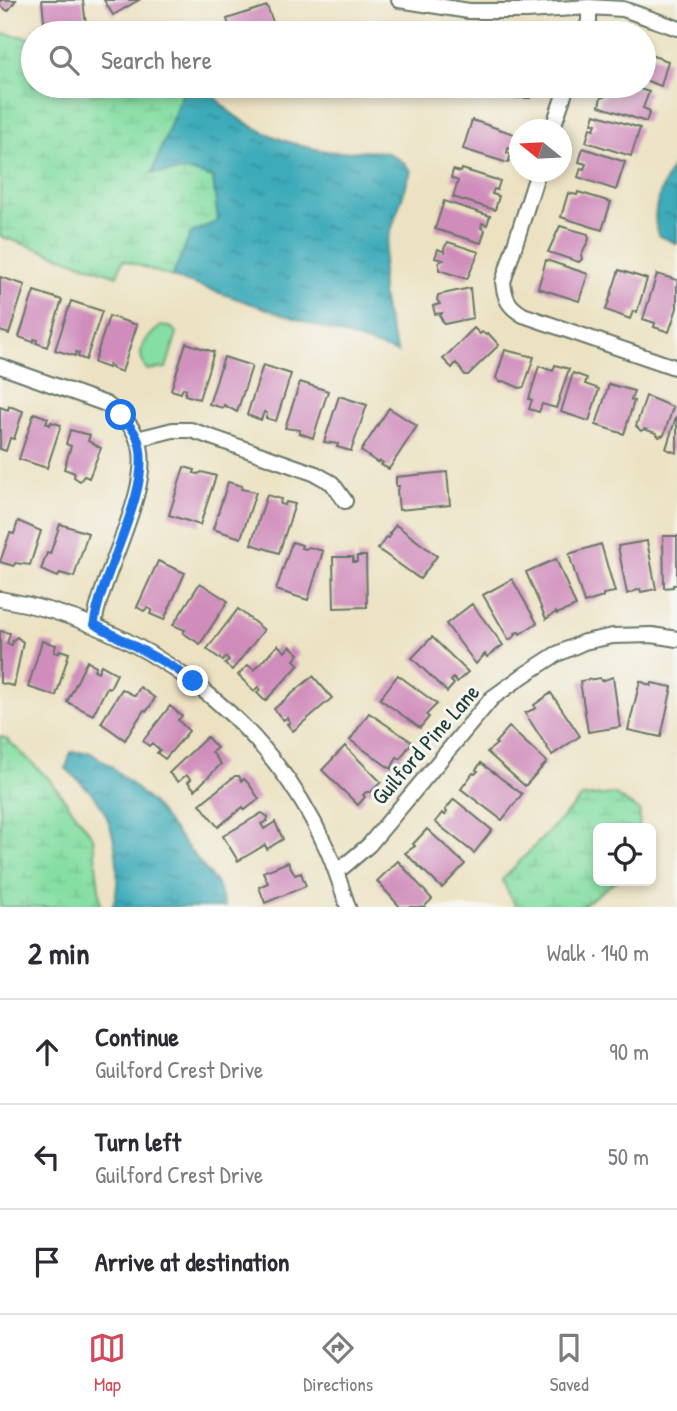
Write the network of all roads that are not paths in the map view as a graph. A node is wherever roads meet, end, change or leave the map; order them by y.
1 (398, 0) edge
2 (589, 6) junction
3 (589, 21) edge
4 (677, 27) edge
5 (563, 98) edge
6 (556, 119) edge
7 (535, 182) edge
8 (0, 366) edge
9 (677, 368) edge
10 (137, 439) junction
11 (345, 500) dead end
12 (0, 599) edge
13 (94, 624) junction
14 (677, 639) edge
15 (337, 872) junction
16 (348, 907) edge

1 - 2 street
2 - 3 street
2 - 4 street
5 - 6 street
7 - 9 street
8 - 10 street
10 - 11 street
10 - 13 street
12 - 13 street
13 - 15 street
14 - 15 street, Guilford Pine Lane
15 - 16 street

